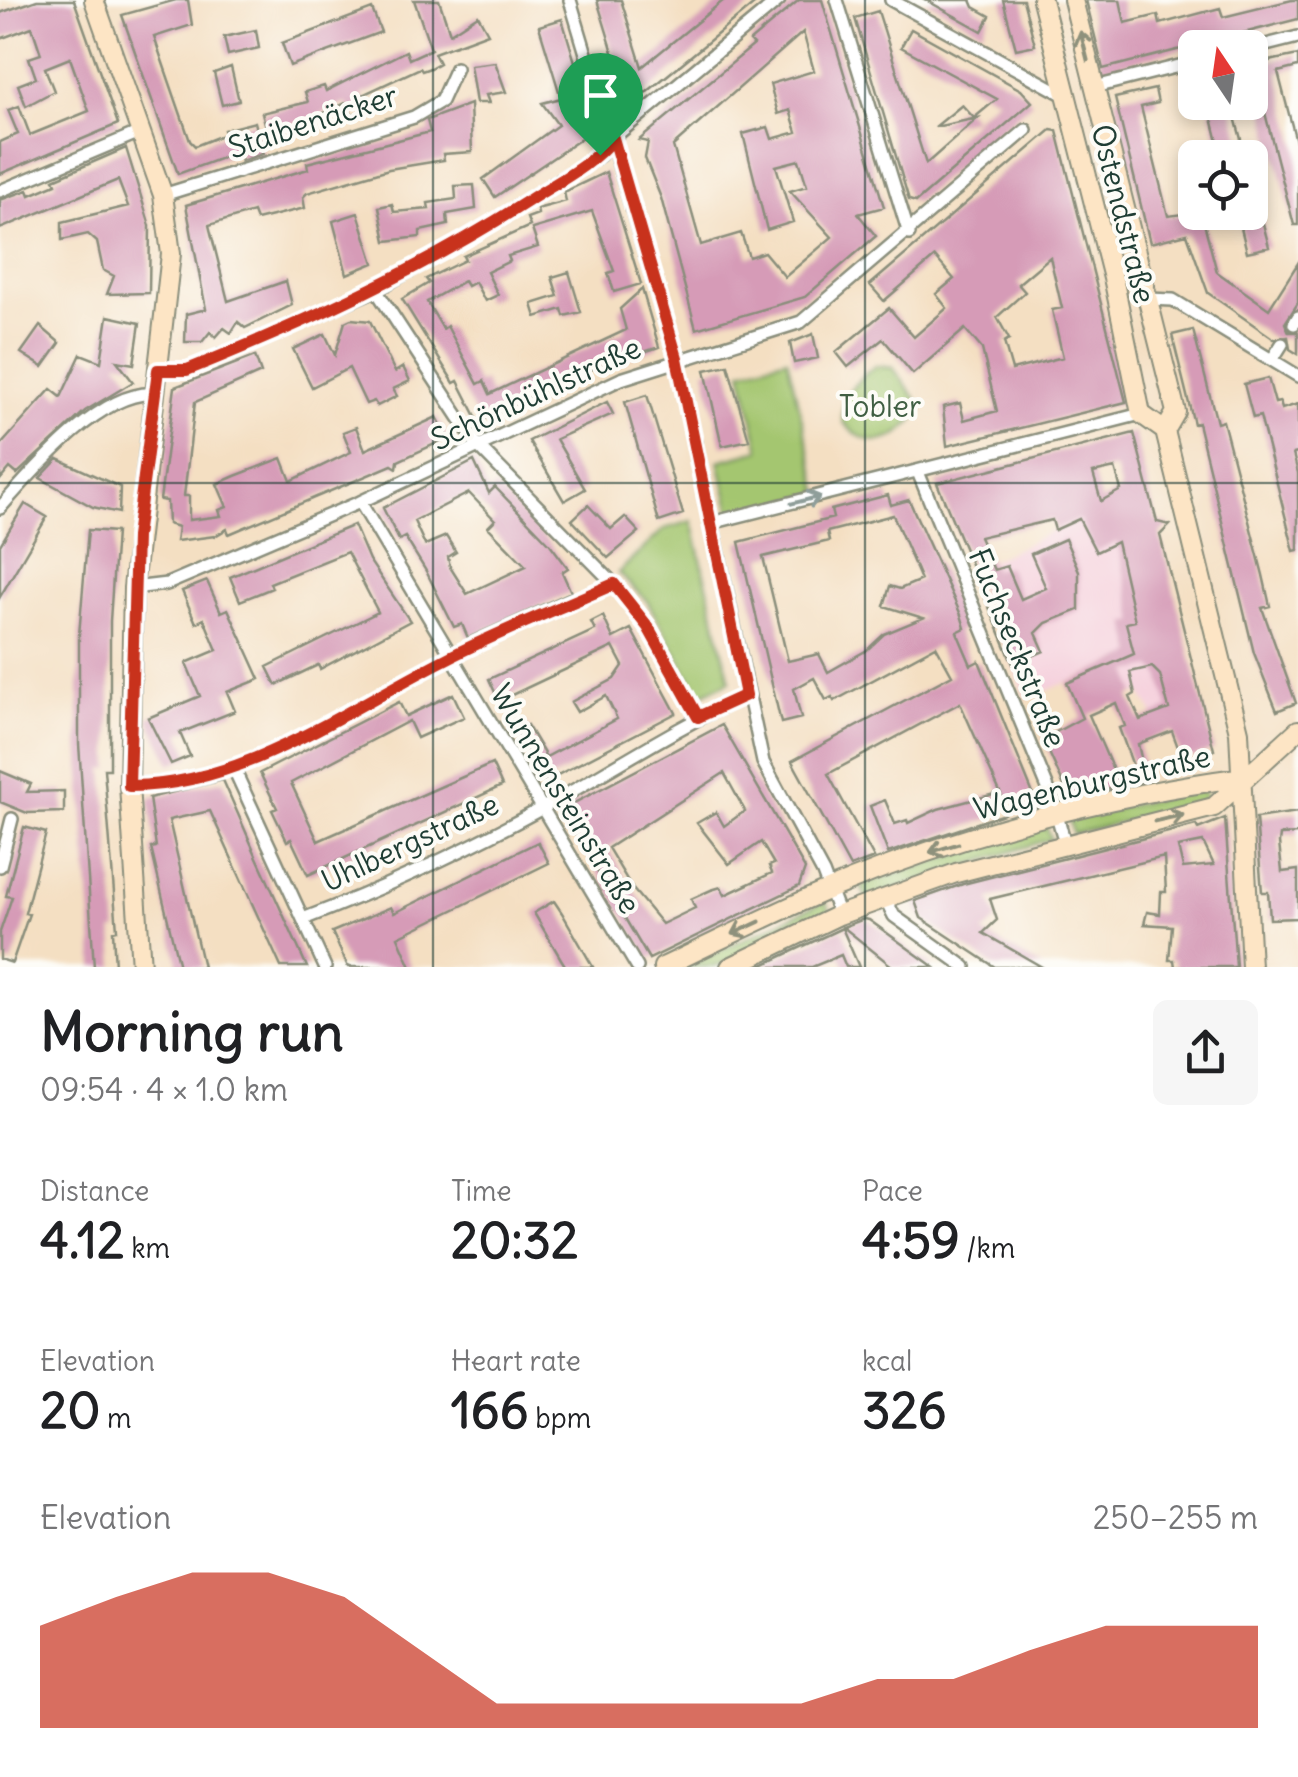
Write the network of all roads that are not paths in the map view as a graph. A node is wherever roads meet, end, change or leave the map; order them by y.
1 (94, 0) edge
2 (570, 0) edge
3 (779, 0) edge
4 (837, 0) edge
5 (891, 0) edge
6 (1042, 0) edge
7 (1073, 0) edge
8 (1298, 38) edge
9 (1268, 45) edge
10 (1178, 66) edge
11 (456, 68) dead end
12 (1094, 87) junction
13 (1066, 96) junction
14 (1026, 130) dead end
15 (140, 132) junction
16 (613, 138) junction
17 (0, 191) edge
18 (163, 195) junction
19 (909, 234) junction
20 (376, 290) junction
21 (1148, 298) junction
22 (1282, 344) dead end
23 (677, 358) junction
24 (1272, 360) junction
25 (158, 370) junction
26 (1298, 376) edge
27 (1171, 391) junction
28 (154, 394) junction
29 (1140, 407) junction
30 (1165, 431) junction
31 (478, 446) junction
32 (918, 472) junction
33 (360, 502) junction
34 (0, 508) edge
35 (711, 523) junction
36 (614, 584) junction
37 (133, 588) junction
38 (450, 657) junction
39 (746, 695) junction
40 (698, 717) junction
41 (1298, 730) edge
42 (233, 767) junction
43 (1244, 777) junction
44 (129, 786) junction
45 (542, 808) junction
46 (1057, 816) junction
47 (12, 819) dead end
48 (1064, 844) junction
49 (0, 866) edge
50 (829, 890) junction
51 (886, 898) junction
52 (839, 915) junction
53 (303, 919) junction
54 (141, 967) edge
55 (324, 967) edge
56 (637, 967) edge
57 (662, 967) edge
58 (730, 967) edge
59 (965, 967) edge
60 (1251, 967) edge

1 - 15 street
2 - 16 street
3 - 16 street
4 - 19 street
5 - 13 street
6 - 13 street, Ostendstraße
12 -> 7 street, Ostendstraße
8 - 9 street
10 - 12 street
11 - 18 street, Staibenäcker
12 - 21 street, Ostendstraße
13 - 29 street, Ostendstraße
14 - 19 street, Schönbühlstraße
15 - 17 street
15 - 18 street
16 - 20 street
16 - 23 street
18 - 25 street
19 - 23 street, Schönbühlstraße
20 - 25 street
20 - 31 street
21 - 24 street
21 - 27 street, Ostendstraße
22 - 24 street
23 - 31 street, Schönbühlstraße
23 - 35 street
24 - 26 street
25 - 28 street
27 - 29 street
27 - 30 street, Ostendstraße
28 - 34 street
28 - 37 street
29 - 30 street
29 - 32 street
30 - 43 street, Ostendstraße
31 - 33 street, Schönbühlstraße
31 - 36 street
35 -> 32 street
32 - 46 street, Fuchseckstraße
33 - 37 street, Schönbühlstraße
33 - 38 street, Wunnensteinstraße
35 - 39 street
36 - 38 street
36 - 40 street
37 - 44 street
38 - 42 street
38 - 45 street, Wunnensteinstraße
39 - 40 street, Uhlbergstraße
39 - 50 street
40 - 45 street, Uhlbergstraße
41 - 43 street
42 - 44 street
42 - 53 street
43 - 46 street, Wagenburgstraße
48 -> 43 street, Wagenburgstraße
43 - 60 street, Ostendstraße
44 - 54 street
45 - 53 street, Uhlbergstraße
45 - 56 street, Wunnensteinstraße
46 - 48 street, Fuchseckstraße
46 -> 50 street, Wagenburgstraße
47 - 49 street
48 - 51 street, Wagenburgstraße
50 - 52 street
50 -> 57 street, Wagenburgstraße
51 - 52 street, Wagenburgstraße
51 - 59 street
52 - 58 street, Wagenburgstraße
53 - 55 street

